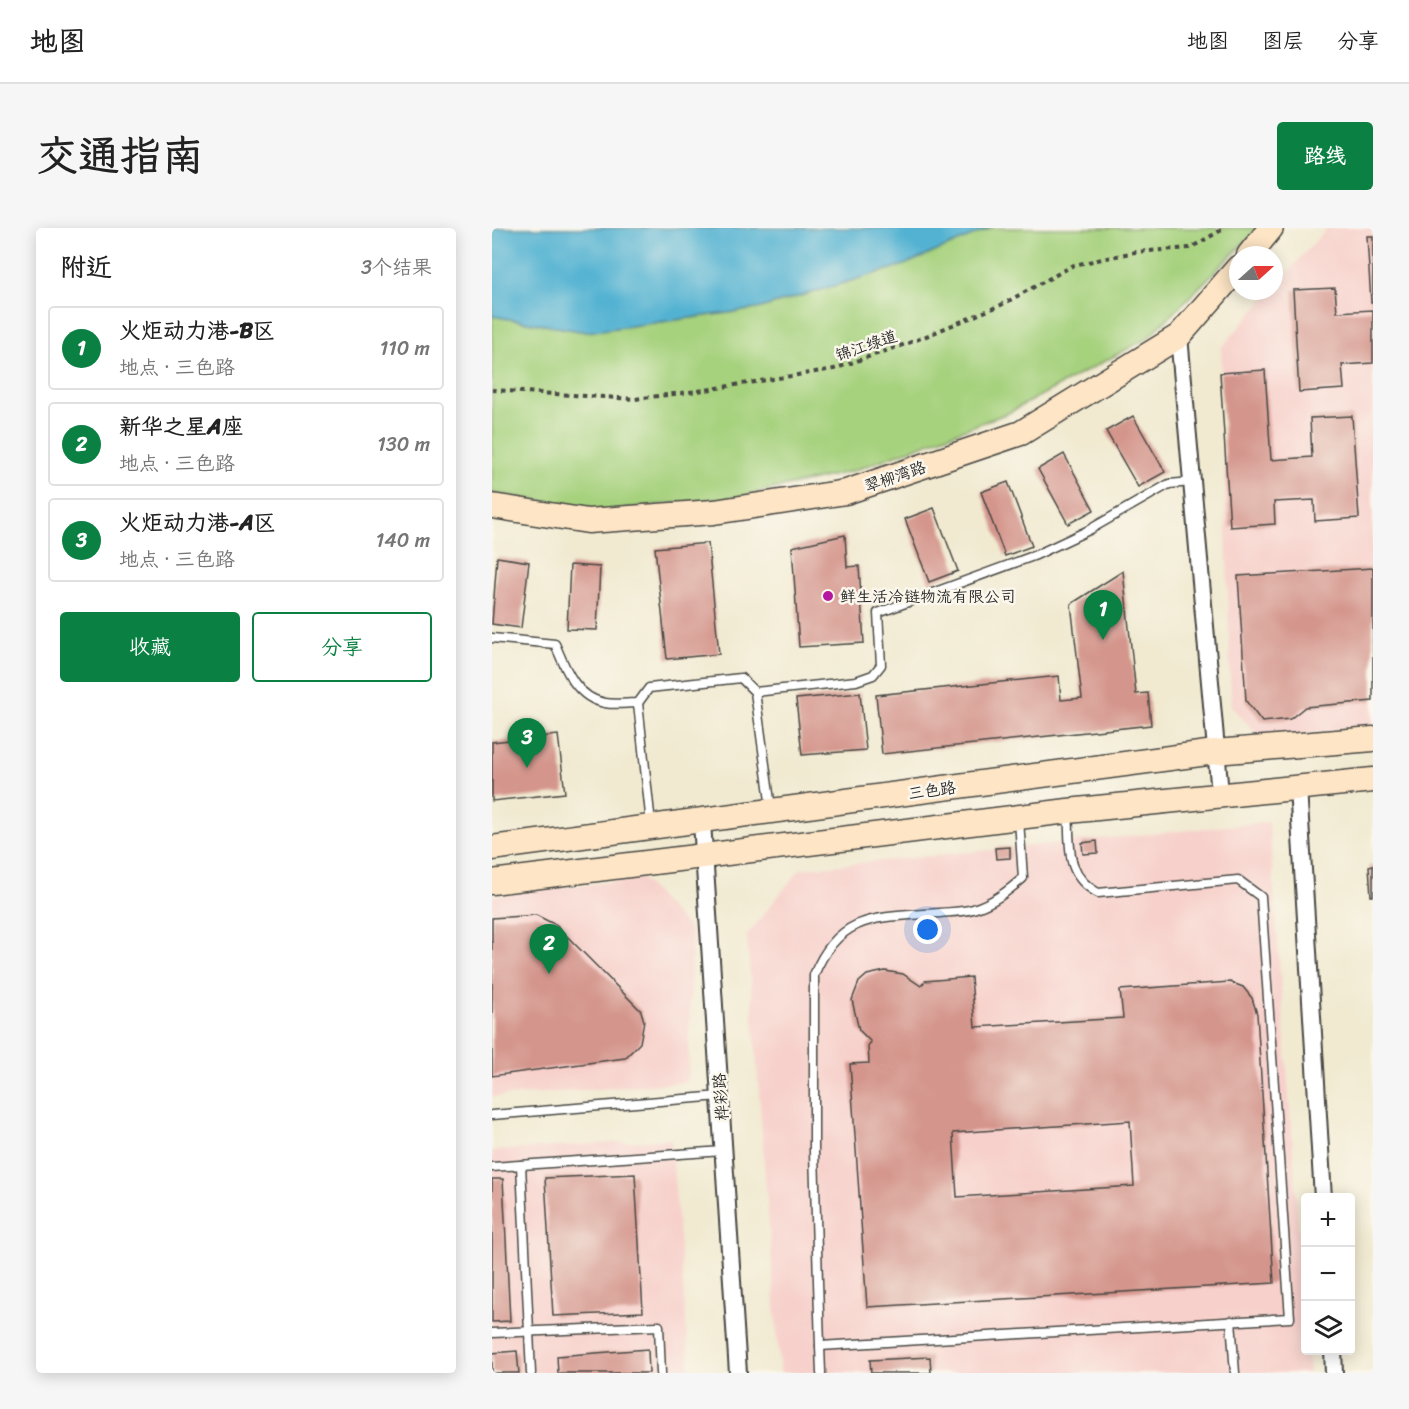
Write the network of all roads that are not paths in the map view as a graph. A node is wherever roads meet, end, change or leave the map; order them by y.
1 (1271, 228) edge
2 (1256, 246) edge
3 (1229, 278) edge
4 (1179, 336) junction
5 (1192, 482) junction
6 (492, 506) edge
7 (492, 638) edge
8 (755, 692) junction
9 (638, 703) junction
10 (1373, 739) edge
11 (1215, 752) junction
12 (1373, 780) edge
13 (1298, 787) junction
14 (1220, 794) junction
15 (1068, 811) junction
16 (772, 812) junction
17 (1018, 817) junction
18 (702, 822) junction
19 (652, 828) junction
20 (492, 848) edge
21 (704, 855) junction
22 (492, 882) edge
23 (720, 1096) junction
24 (492, 1114) edge
25 (723, 1151) junction
26 (521, 1166) junction
27 (492, 1167) edge
28 (1323, 1193) edge
29 (1231, 1321) junction
30 (528, 1331) junction
31 (492, 1333) edge
32 (820, 1346) junction
33 (1333, 1355) edge
34 (531, 1373) edge
35 (661, 1373) edge
36 (738, 1373) edge
37 (821, 1373) edge
38 (1235, 1373) edge
39 (1334, 1373) edge

1 - 2 street
3 - 4 street, 翠柳湾路
4 - 5 street
4 - 6 street, 翠柳湾路
5 - 8 lane
5 - 11 street
7 - 9 lane
8 - 9 lane
8 - 16 lane
9 - 19 lane
10 - 11 street, 三色路
11 - 14 street
11 - 16 street, 三色路
12 - 13 street
13 - 14 street
13 - 28 street
14 - 15 street
15 - 17 street
15 - 29 lane
16 - 18 street, 三色路
17 - 21 street
17 - 32 lane
18 - 19 street, 三色路
18 - 21 street, 桦彩路
19 - 20 street, 三色路
21 - 22 street
21 - 23 street, 桦彩路
23 - 24 lane
23 - 25 street, 桦彩路
25 - 26 lane
25 - 36 street, 桦彩路
26 - 27 lane
26 - 30 lane
29 - 32 lane
29 - 38 lane
30 - 31 lane
30 - 34 lane
30 - 35 lane
32 - 37 lane
33 - 39 street

